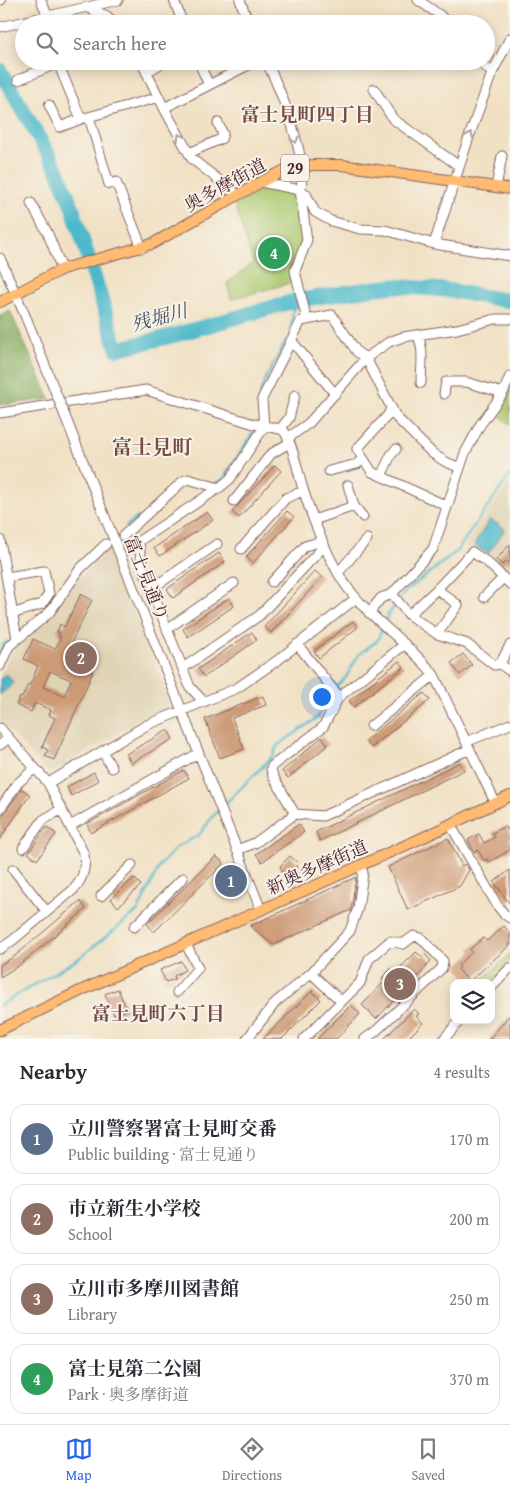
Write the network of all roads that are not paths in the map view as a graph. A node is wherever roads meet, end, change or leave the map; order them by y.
1 (42, 0) edge
2 (118, 0) edge
3 (174, 0) edge
4 (240, 0) edge
5 (418, 0) edge
6 (88, 8) junction
7 (47, 15) edge
8 (57, 15) edge
9 (105, 15) edge
10 (180, 15) edge
11 (246, 15) edge
12 (440, 15) edge
13 (15, 24) edge
14 (0, 27) edge
15 (510, 38) edge
16 (495, 67) edge
17 (42, 70) edge
18 (61, 70) edge
19 (150, 70) edge
20 (202, 70) edge
21 (238, 70) edge
22 (270, 70) edge
23 (488, 70) edge
24 (494, 70) edge
25 (146, 72) joint
26 (492, 73) junction
27 (18, 80) dead end
28 (209, 85) junction
29 (374, 89) dead end
30 (159, 98) junction
31 (49, 105) dead end
32 (164, 108) junction
33 (85, 118) junction
34 (218, 123) dead end
35 (189, 154) junction
36 (502, 156) dead end
37 (302, 166) junction
38 (459, 166) junction
39 (454, 181) junction
40 (261, 182) junction
41 (496, 187) junction
42 (510, 189) edge
43 (300, 190) junction
44 (238, 195) junction
45 (31, 203) dead end
46 (434, 244) junction
47 (142, 248) junction
48 (510, 256) edge
49 (0, 258) edge
50 (62, 269) junction
51 (16, 293) junction
52 (0, 302) edge
53 (510, 319) edge
54 (307, 320) junction
55 (417, 335) junction
56 (292, 340) junction
57 (366, 358) junction
58 (510, 376) edge
59 (421, 383) dead end
60 (503, 393) junction
61 (335, 394) junction
62 (444, 394) dead end
63 (294, 395) dead end
64 (391, 408) junction
65 (0, 413) edge
66 (259, 425) junction
67 (280, 428) junction
68 (288, 440) junction
69 (396, 449) dead end
70 (363, 458) junction
71 (460, 468) junction
72 (329, 471) dead end
73 (381, 476) junction
74 (348, 485) dead end
75 (218, 488) junction
76 (304, 491) junction
77 (234, 501) dead end
78 (354, 506) junction
79 (447, 506) junction
80 (363, 517) dead end
81 (314, 520) junction
82 (123, 536) dead end
83 (367, 539) dead end
84 (0, 540) edge
85 (106, 544) dead end
86 (216, 544) dead end
87 (323, 544) junction
88 (462, 547) dead end
89 (241, 549) dead end
90 (472, 552) junction
91 (338, 573) junction
92 (6, 577) junction
93 (507, 581) edge
94 (272, 582) dead end
95 (234, 583) dead end
96 (151, 589) junction
97 (437, 589) junction
98 (484, 597) dead end
99 (355, 599) junction
100 (396, 599) junction
101 (44, 600) junction
102 (56, 603) junction
103 (369, 613) junction
104 (12, 614) junction
105 (409, 615) junction
106 (167, 629) junction
107 (438, 634) junction
108 (16, 636) junction
109 (298, 644) junction
110 (405, 644) junction
111 (510, 645) edge
112 (500, 664) junction
113 (0, 666) edge
114 (183, 668) junction
115 (510, 671) edge
116 (434, 675) junction
117 (339, 697) junction
118 (204, 702) junction
119 (182, 711) junction
120 (510, 724) edge
121 (371, 726) dead end
122 (0, 728) edge
123 (9, 738) junction
124 (0, 745) edge
125 (468, 745) junction
126 (102, 751) junction
127 (198, 753) junction
128 (35, 768) junction
129 (112, 768) dead end
130 (48, 784) junction
131 (510, 796) edge
132 (495, 802) junction
133 (0, 809) edge
134 (62, 809) junction
135 (295, 814) junction
136 (450, 824) junction
137 (70, 826) junction
138 (22, 848) dead end
139 (237, 850) junction
140 (132, 865) dead end
141 (360, 865) junction
142 (13, 869) dead end
143 (183, 878) dead end
144 (101, 896) dead end
145 (261, 910) junction
146 (47, 912) junction
147 (508, 912) edge
148 (134, 927) dead end
149 (186, 944) junction
150 (0, 949) edge
151 (510, 968) edge
152 (311, 973) junction
153 (495, 984) edge
154 (177, 992) dead end
155 (341, 1001) junction
156 (457, 1024) edge
157 (0, 1030) edge
158 (247, 1039) edge
159 (304, 1039) edge
160 (365, 1039) edge
161 (444, 1039) edge

1 - 7 street
2 - 6 street
3 - 10 street
4 - 11 street
5 - 12 street
6 - 8 street
6 - 9 street
13 - 14 street
15 - 16 street
17 - 27 street
18 - 33 street
19 - 25 street
20 - 28 street
21 - 28 street
22 -> 37 street
23 - 26 street
24 - 26 street
25 - 30 street
38 -> 26 street
28 - 32 street
29 - 38 street
30 - 32 street
30 - 33 street
31 - 33 street
35 -> 32 street
33 - 47 street
34 - 35 street
35 - 44 street
36 - 41 street
37 - 39 main road, 奥多摩街道 / 29
37 - 40 main road, 奥多摩街道 / 29
37 - 43 street
38 - 39 street
39 - 41 main road, 奥多摩街道 / 29
39 - 46 street
40 - 43 street
40 - 44 main road, 奥多摩街道 / 29
41 - 42 main road, 奥多摩街道 / 29
43 - 46 street
43 - 54 street
44 - 47 main road, 奥多摩街道 / 29
45 - 50 street
46 - 48 street
47 - 50 main road, 奥多摩街道 / 29
49 - 51 street, 富士見通り
50 - 51 main road, 奥多摩街道 / 29
51 - 52 main road, 奥多摩街道 / 29
51 - 119 street, 富士見通り, bridge
53 - 55 street
54 - 56 street
54 - 57 street
55 - 57 street
55 - 59 street
56 - 61 street
56 - 66 street
57 - 61 street
57 - 64 street
58 - 60 street
60 - 62 street
60 - 71 street
61 - 68 street
63 - 67 street
64 - 70 street
64 - 71 street
65 - 66 street
66 - 67 street
66 - 75 street
67 - 68 street
68 - 76 street
68 - 77 street
69 - 73 street
70 - 72 street
70 - 73 street
71 - 79 street
73 - 79 street
74 - 78 street
75 - 82 street
75 - 96 street
76 - 81 street
76 - 89 street
78 - 80 street
78 - 81 street
79 - 100 street
81 - 87 street
83 - 91 street
84 - 92 street
85 - 102 street
86 - 96 street
87 - 91 street
87 - 94 street
87 - 114 street
88 - 90 street
90 - 93 street
90 - 97 street
91 - 99 street
92 - 101 street
92 - 104 street
93 - 98 street
95 - 106 street
96 - 106 street
97 - 105 street
97 - 107 street
99 - 103 street
99 - 109 street
100 - 103 street
100 - 105 street
101 - 102 street
101 - 104 street
102 - 108 street
103 - 110 street
104 - 108 street
105 - 107 street
106 - 114 street
107 - 112 street
108 - 113 street
109 - 117 street
109 - 118 street
110 - 116 street
110 - 117 street
111 - 112 street
112 - 115 street
114 - 118 street
116 - 121 street
116 - 125 street
117 - 135 street
118 - 119 street
119 - 126 street
119 - 127 street, 富士見通り
120 - 125 street
122 - 123 street
123 - 124 street
123 - 128 street
125 - 132 street
125 - 135 street
126 - 129 street
126 - 130 street
127 - 137 street
127 - 139 street, 富士見通り
128 - 130 street
128 - 133 street
130 - 134 street
131 - 132 main road, 新奥多摩街道
132 - 136 main road, 新奥多摩街道
134 - 137 street
134 - 138 street
135 - 139 street
136 - 141 main road, 新奥多摩街道
136 - 147 street
137 - 146 street
139 - 145 street, 富士見通り
140 - 144 street
141 - 145 main road, 新奥多摩街道
141 - 152 street
142 - 146 street
143 - 148 street
145 - 149 main road, 新奥多摩街道
146 - 150 street
149 - 154 street
149 - 157 main road, 新奥多摩街道
151 - 153 street
152 - 155 street
152 - 158 street
155 - 159 street
155 - 160 street
156 - 161 street

